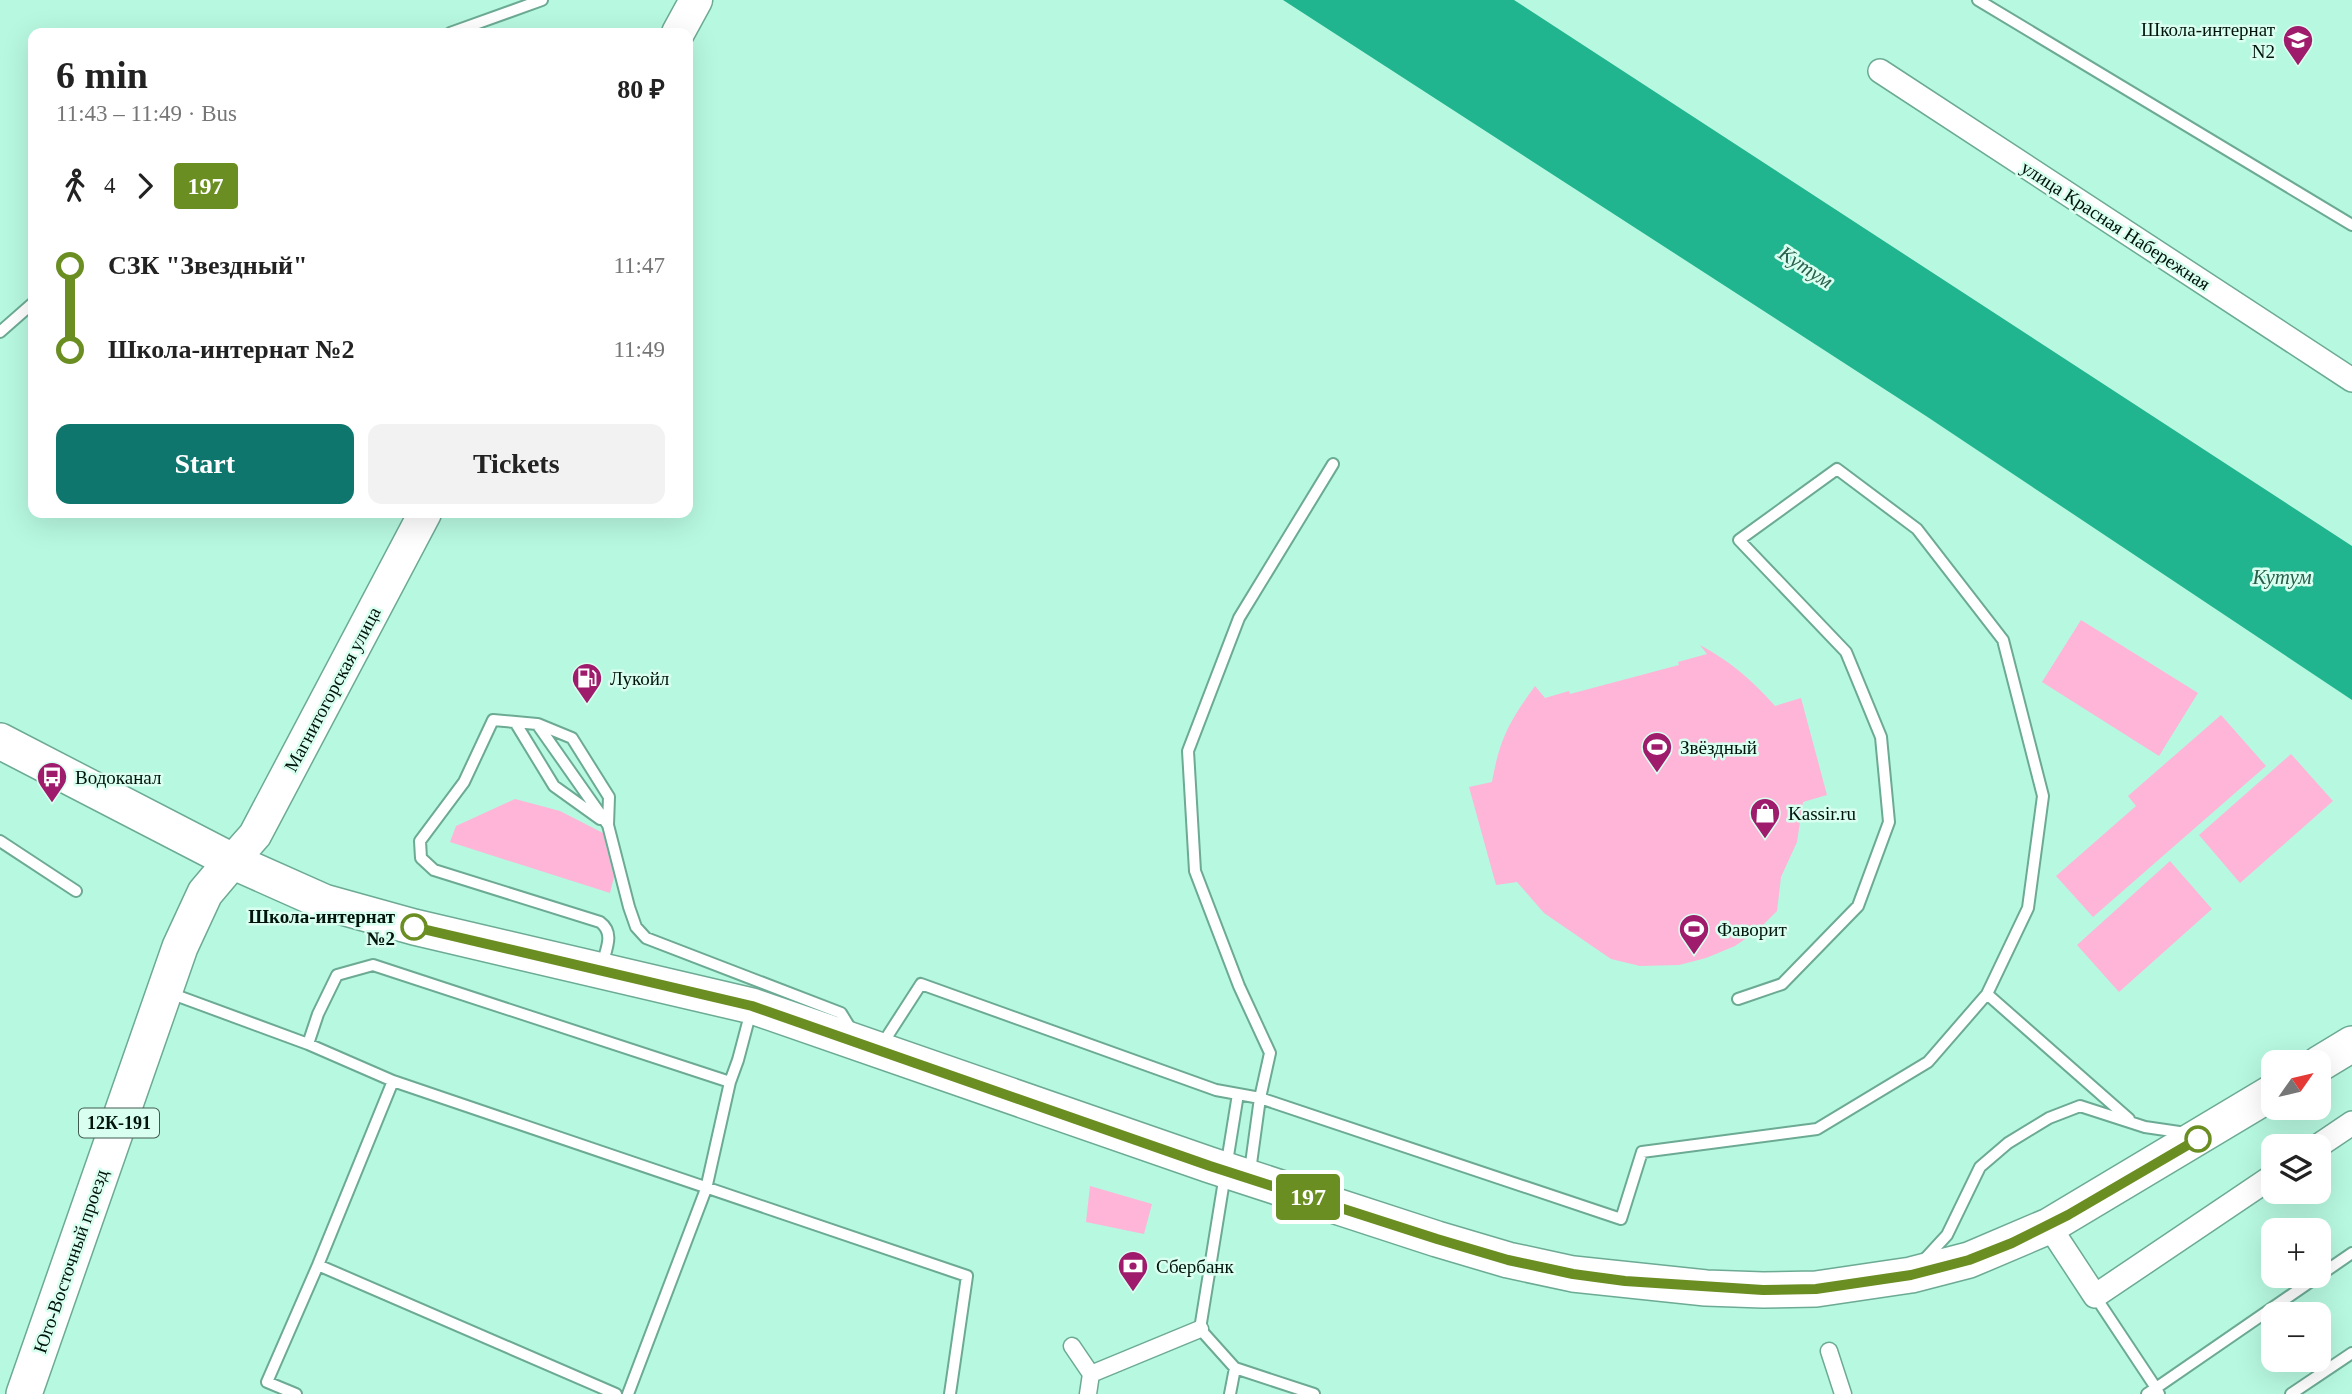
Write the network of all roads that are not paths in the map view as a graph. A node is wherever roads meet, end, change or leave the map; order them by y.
1 (542, 0) edge
2 (696, 0) edge
3 (1978, 0) edge
4 (464, 28) edge
5 (681, 28) edge
6 (1880, 71) dead end
7 (2352, 225) edge
8 (28, 307) edge
9 (0, 332) edge
10 (2352, 380) edge
11 (1333, 464) dead end
12 (422, 518) edge
13 (515, 722) junction
14 (537, 724) junction
15 (0, 741) edge
16 (608, 825) junction
17 (0, 841) edge
18 (232, 861) junction
19 (76, 891) dead end
20 (600, 972) junction
21 (165, 991) junction
22 (1987, 994) junction
23 (1738, 999) dead end
24 (752, 1006) junction
25 (308, 1044) junction
26 (2352, 1044) edge
27 (869, 1048) junction
28 (2331, 1057) edge
29 (393, 1081) junction
30 (730, 1082) junction
31 (1238, 1094) junction
32 (1259, 1098) junction
33 (2261, 1100) edge
34 (2133, 1123) junction
35 (2352, 1123) edge
36 (2203, 1136) junction
37 (2331, 1137) edge
38 (1238, 1174) junction
39 (2261, 1184) edge
40 (706, 1189) junction
41 (2049, 1226) junction
42 (2352, 1253) edge
43 (317, 1265) junction
44 (1911, 1275) junction
45 (2095, 1296) junction
46 (1200, 1329) junction
47 (1072, 1346) dead end
48 (1829, 1351) dead end
49 (2352, 1353) edge
50 (1235, 1368) junction
51 (1091, 1374) junction
52 (267, 1382) junction
53 (2154, 1392) edge
54 (24, 1394) edge
55 (261, 1394) edge
56 (296, 1394) edge
57 (616, 1394) edge
58 (628, 1394) edge
59 (950, 1394) edge
60 (1088, 1394) edge
61 (1230, 1394) edge
62 (1314, 1394) edge
63 (1843, 1394) edge
64 (2291, 1394) edge

1 - 4 lane
2 - 5 main road
3 - 7 lane
6 - 10 street, улица Красная Набережная
8 - 9 lane
11 - 32 lane
12 - 18 main road, Магнитогорская улица
13 - 14 lane
13 - 16 lane
13 - 20 lane
14 - 16 lane
14 - 16 lane
15 - 18 main road
16 - 27 lane
17 - 19 lane
18 - 20 main road
18 - 21 main road, Юго-Восточный проезд / 12К-191
20 - 24 main road
21 - 25 lane
21 - 54 main road, Юго-Восточный проезд / 12К-191
22 - 23 lane
22 - 32 lane
22 - 34 lane
24 - 27 main road
24 - 30 lane
25 - 29 lane
25 - 30 lane
26 - 28 main road
27 - 31 lane
27 - 38 main road
29 - 40 lane
29 - 43 lane
30 - 40 lane
31 - 32 lane
31 - 38 lane
32 - 38 lane
33 - 36 main road
34 - 36 lane
34 - 44 lane
35 - 37 street
36 - 41 main road
38 - 44 main road
38 - 46 lane
39 - 45 street
40 - 58 lane
40 - 59 lane
41 - 44 main road
41 - 45 street
42 - 53 lane
43 - 52 lane
43 - 57 lane
45 - 53 lane
46 - 50 lane
46 - 51 street
47 - 51 street
48 - 63 street
49 - 64 lane
50 - 61 lane
50 - 62 lane
51 - 60 street
52 - 55 lane
52 - 56 lane

